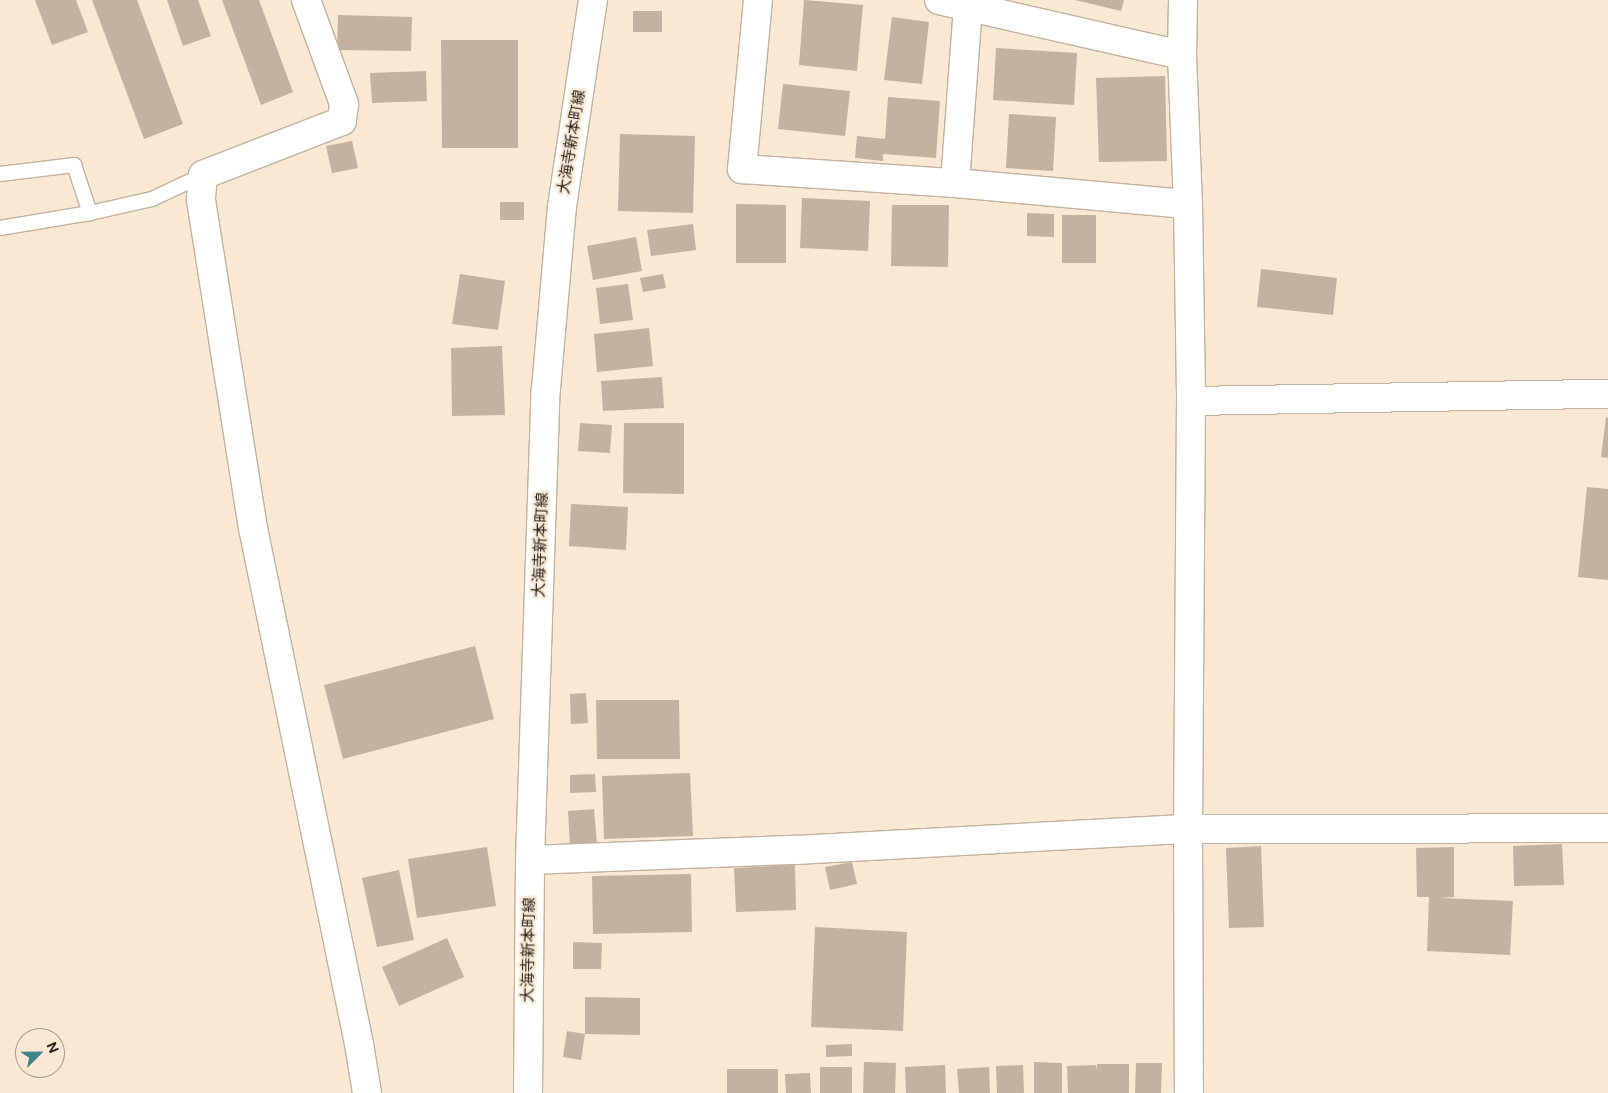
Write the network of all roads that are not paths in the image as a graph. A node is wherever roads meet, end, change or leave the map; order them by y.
1 (306, 0) edge
2 (593, 0) edge
3 (758, 0) edge
4 (939, 0) edge
5 (1183, 0) edge
6 (968, 7) junction
7 (1182, 54) junction
8 (0, 174) edge
9 (204, 175) junction
10 (955, 183) junction
11 (1188, 204) junction
12 (90, 213) junction
13 (0, 228) edge
14 (1608, 394) edge
15 (1191, 401) junction
16 (1608, 828) edge
17 (1188, 830) junction
18 (530, 860) junction
19 (367, 1093) edge
20 (528, 1093) edge
21 (1189, 1093) edge

1 - 9 street
2 - 18 street, 大海寺新本町線
3 - 10 street
4 - 6 street
5 - 7 street
6 - 7 street
6 - 10 street
7 - 11 street
8 - 12 lane
9 - 12 lane
9 - 19 street
10 - 11 street
11 - 15 street
12 - 13 lane
14 - 15 street
15 - 17 street
16 - 17 street
17 - 18 street
17 - 21 street
18 - 20 street, 大海寺新本町線

